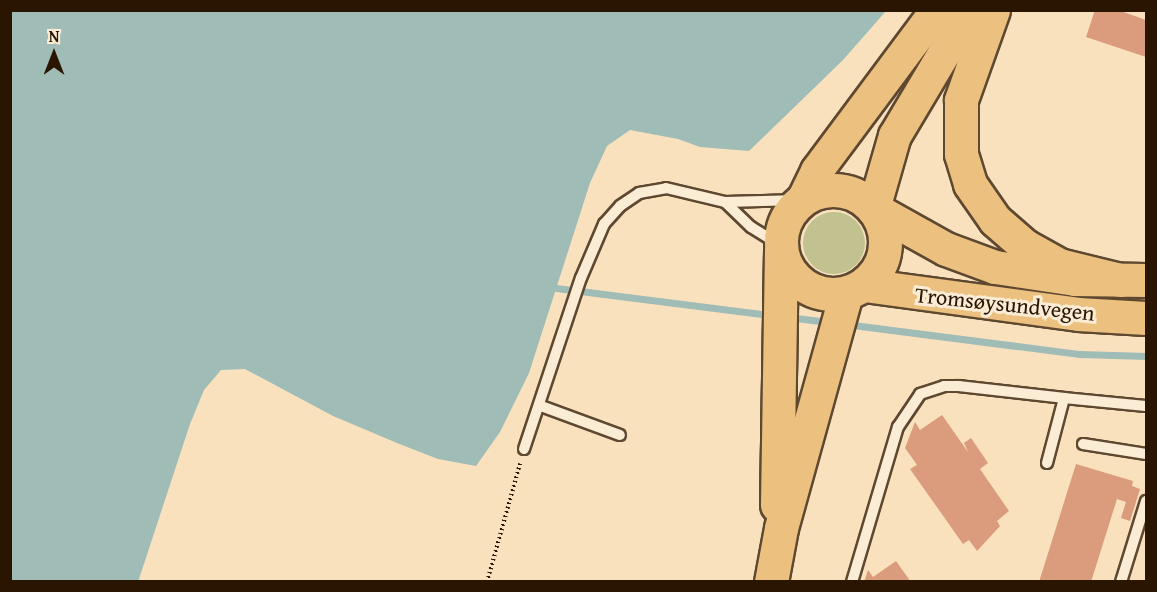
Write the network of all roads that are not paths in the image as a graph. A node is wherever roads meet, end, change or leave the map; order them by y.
1 (938, 10) edge
2 (970, 10) edge
3 (993, 10) edge
4 (803, 200) junction
5 (724, 202) junction
6 (874, 209) junction
7 (781, 246) junction
8 (1133, 280) edge
9 (855, 289) junction
10 (1066, 295) junction
11 (1146, 318) edge
12 (1064, 398) junction
13 (542, 406) junction
14 (1146, 406) edge
15 (620, 435) dead end
16 (1083, 444) dead end
17 (524, 449) road end
18 (1146, 454) edge
19 (1047, 463) dead end
20 (1146, 501) edge
21 (781, 528) junction
22 (771, 582) edge
23 (852, 582) edge
24 (1121, 582) edge

1 - 4 main road
2 - 6 main road
3 - 8 highway
4 - 5 lane
4 - 6 highway
4 - 7 highway
5 - 7 lane
5 - 13 lane
6 - 9 highway
6 - 10 highway, Tromsøysundvegen
7 - 9 highway
7 - 21 highway
8 - 10 highway, Tromsøysundvegen
9 - 10 highway, Tromsøysundvegen
9 - 21 highway
10 - 11 highway, Tromsøysundvegen
12 - 14 lane
12 - 19 lane
12 - 23 lane
13 - 15 lane
13 - 17 lane
16 - 18 lane
20 - 24 lane
21 - 22 highway

